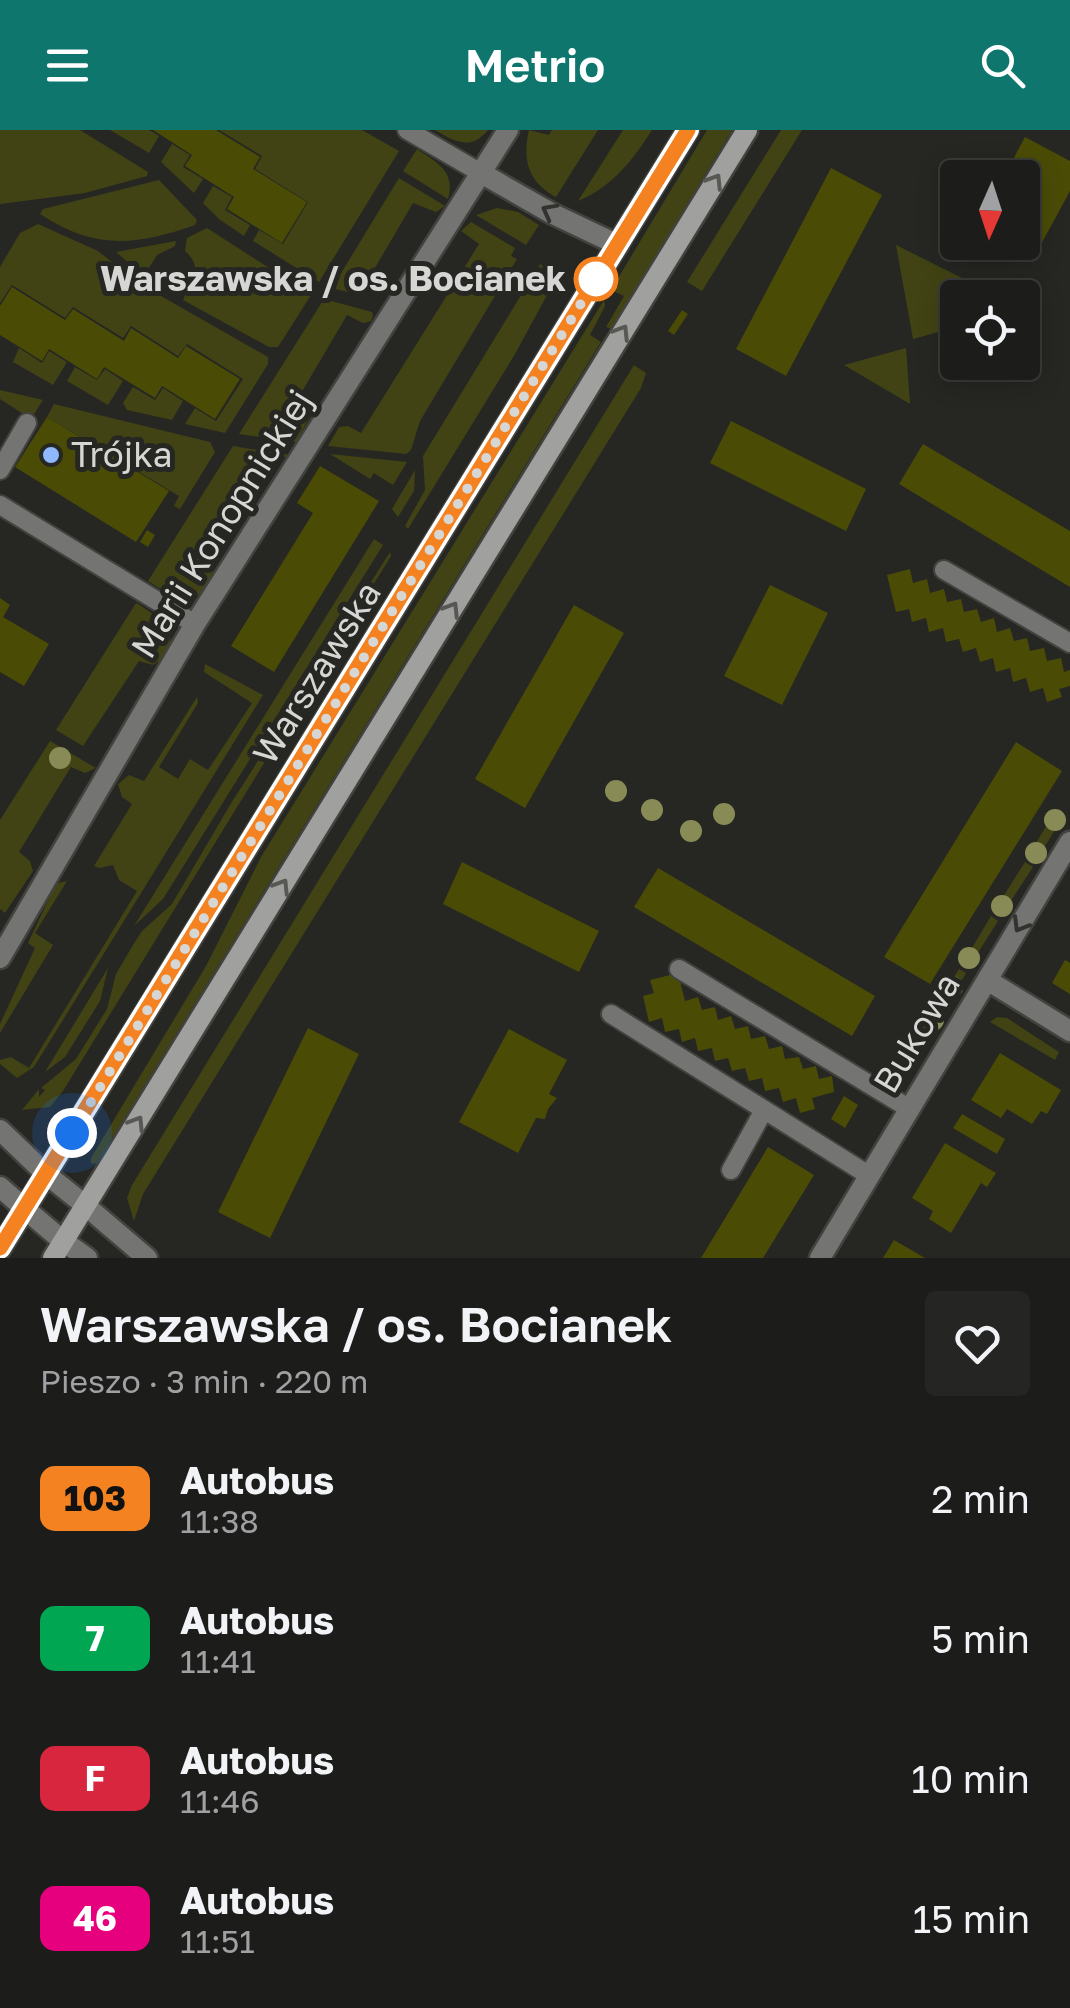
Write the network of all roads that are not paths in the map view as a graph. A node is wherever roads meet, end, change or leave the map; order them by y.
1 (407, 130) edge
2 (508, 130) edge
3 (688, 130) edge
4 (747, 130) edge
5 (482, 173) junction
6 (618, 245) junction
7 (27, 423) dead end
8 (0, 470) edge
9 (0, 505) edge
10 (944, 570) dead end
11 (195, 624) junction
12 (1070, 642) edge
13 (1070, 842) edge
14 (0, 958) edge
15 (679, 969) dead end
16 (987, 980) junction
17 (611, 1014) dead end
18 (1070, 1031) edge
19 (910, 1109) junction
20 (764, 1110) junction
21 (0, 1130) edge
22 (731, 1170) dead end
23 (46, 1174) junction
24 (870, 1176) junction
25 (0, 1187) edge
26 (86, 1206) junction
27 (25, 1209) junction
28 (0, 1248) edge
29 (58, 1250) edge
30 (88, 1258) edge
31 (147, 1258) edge
32 (820, 1258) edge

1 - 5 lane
2 - 5 street, Marii Konopnickiej
3 - 6 main road, Warszawska
26 -> 4 main road
6 -> 5 street
5 - 11 street, Marii Konopnickiej
6 - 23 main road, Warszawska
7 - 8 lane
9 - 11 lane
10 - 12 lane
11 - 14 street, Marii Konopnickiej
13 -> 16 street, Bukowa
15 - 19 lane
16 - 18 street
16 - 19 street, Bukowa
17 - 20 lane
19 - 24 street, Bukowa
20 - 22 lane
20 - 24 lane
21 - 23 street
23 - 26 street
23 - 27 main road, Warszawska
24 - 32 street, Bukowa
25 - 27 street
26 - 29 main road
26 - 31 street
27 - 28 main road, Warszawska
27 - 29 street
29 - 30 street

